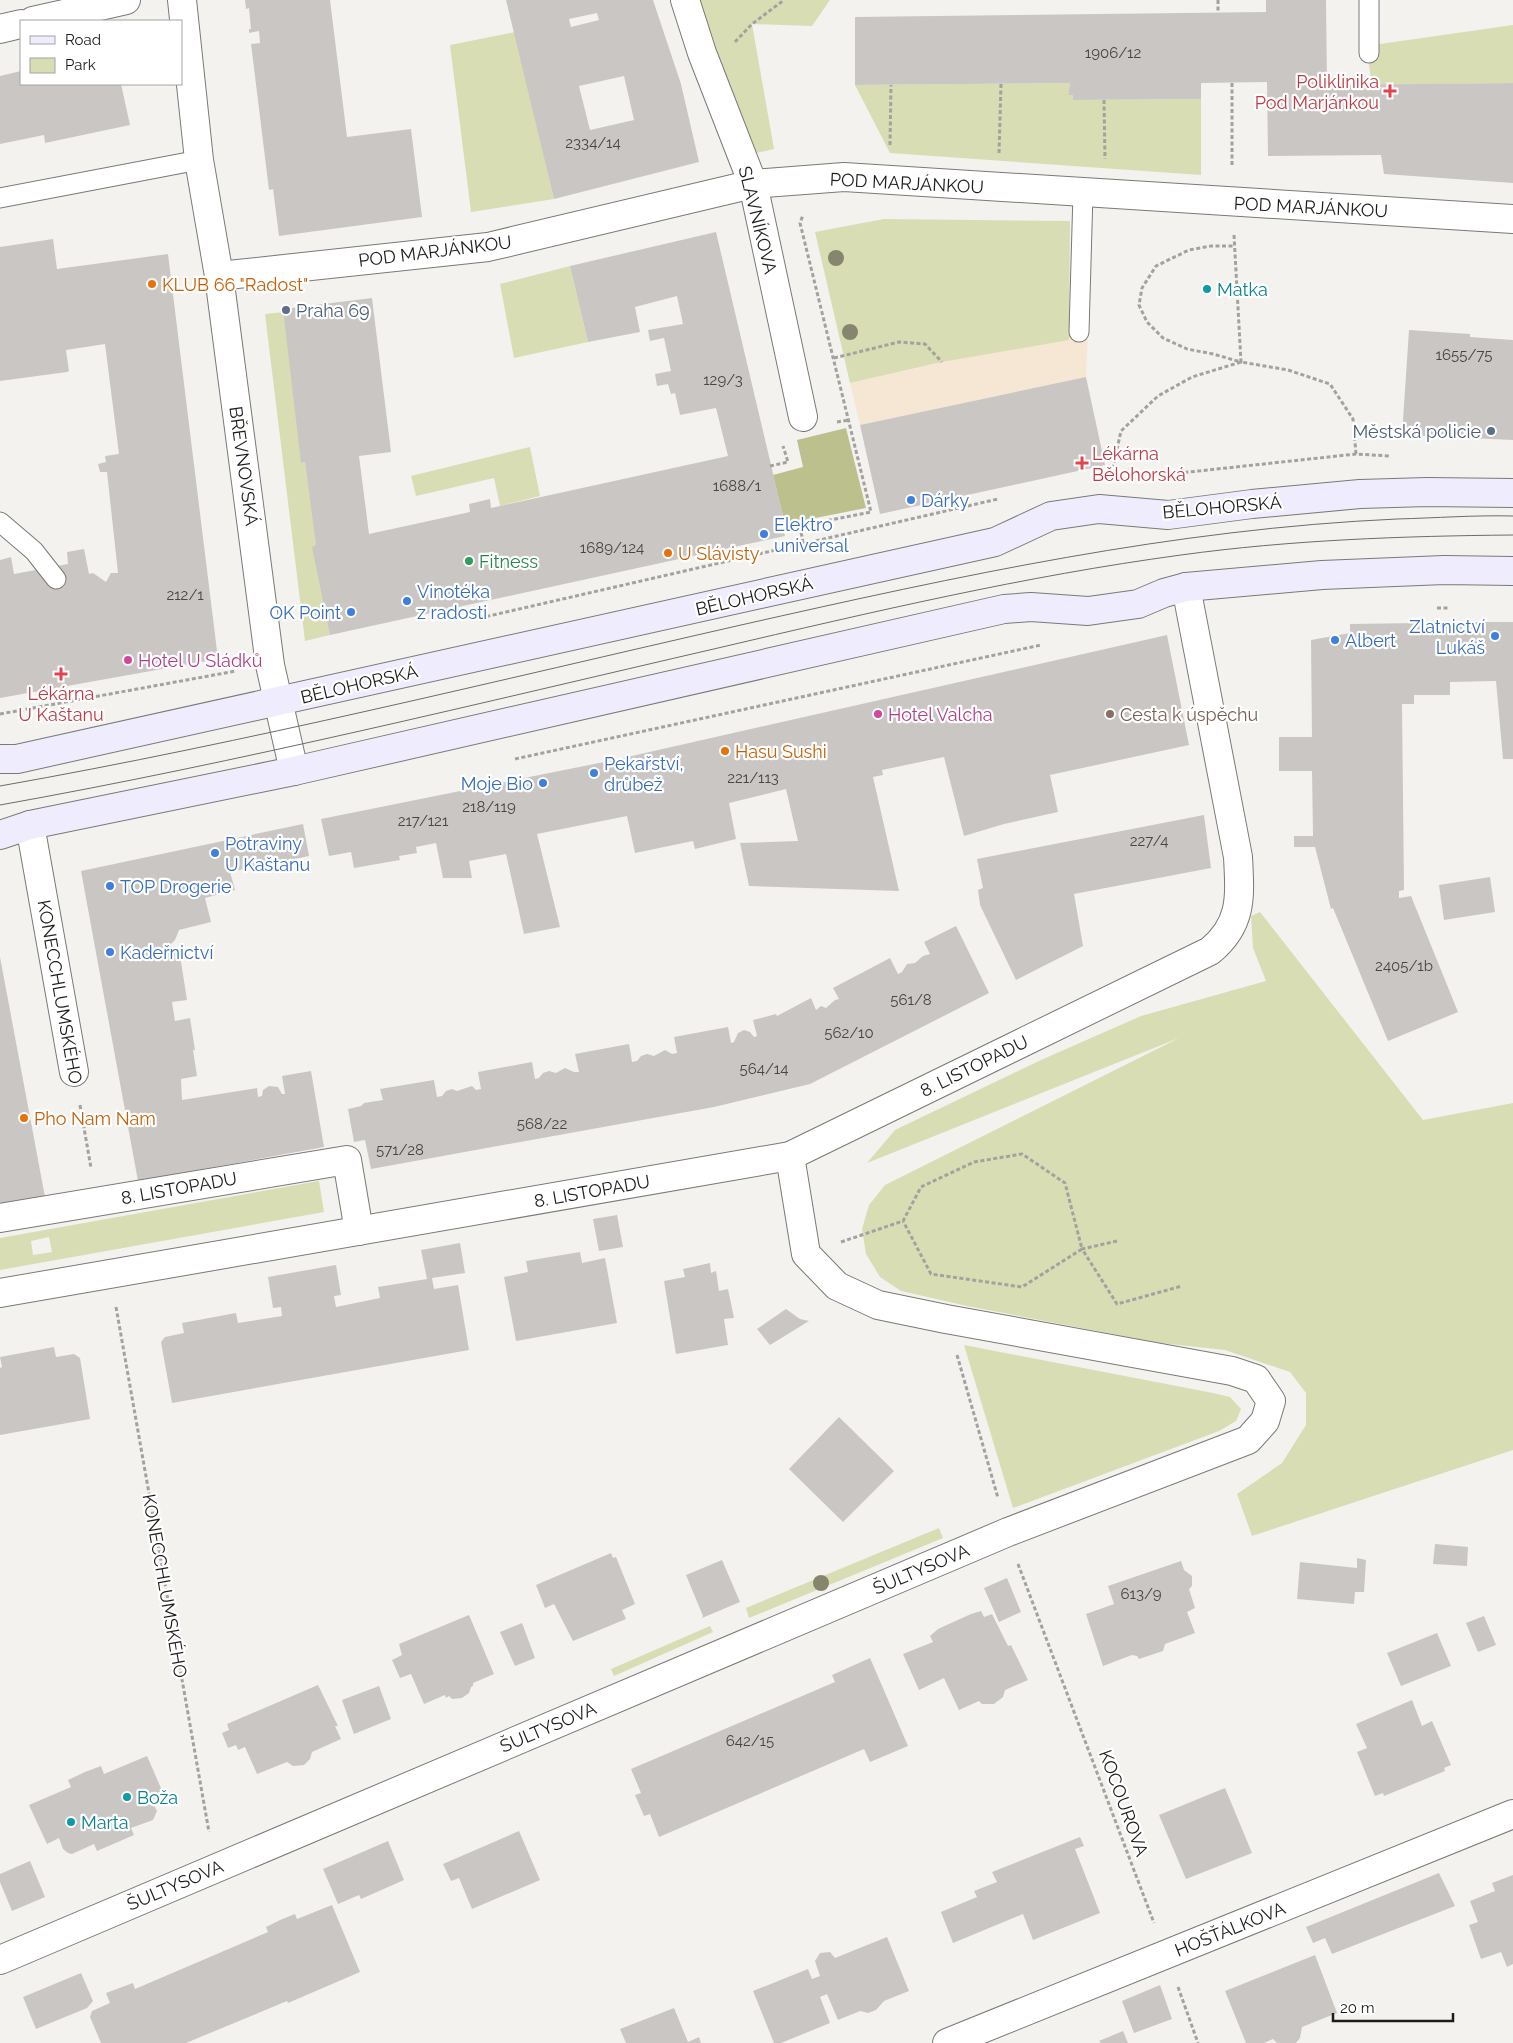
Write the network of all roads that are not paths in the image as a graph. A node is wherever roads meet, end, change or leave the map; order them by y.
1 (126, 0) edge
2 (685, 0) edge
3 (1369, 0) edge
4 (176, 4) edge
5 (37, 20) edge
6 (178, 20) edge
7 (20, 24) edge
8 (0, 29) edge
9 (182, 45) edge
10 (1369, 53) dead end
11 (199, 160) junction
12 (753, 184) junction
13 (1083, 192) junction
14 (0, 198) edge
15 (1513, 219) edge
16 (219, 276) junction
17 (1078, 332) dead end
18 (802, 417) dead end
19 (1513, 493) edge
20 (0, 522) edge
21 (1513, 572) edge
22 (56, 579) dead end
23 (1186, 587) junction
24 (278, 702) junction
25 (0, 759) edge
26 (294, 771) junction
27 (30, 824) junction
28 (0, 835) edge
29 (74, 1072) road end
30 (790, 1156) junction
31 (0, 1218) edge
32 (359, 1231) junction
33 (0, 1293) edge
34 (1513, 1814) edge
35 (0, 1960) edge
36 (947, 2043) edge

1 - 5 street
2 - 12 street, SLAVNÍKOVA
3 - 10 lane
4 - 6 street, BŘEVNOVSKÁ
7 - 8 street
9 - 11 street, BŘEVNOVSKÁ
11 - 14 lane
11 - 16 street, BŘEVNOVSKÁ
12 - 13 street, POD MARJÁNKOU
12 - 16 street, POD MARJÁNKOU
12 - 18 street, SLAVNÍKOVA
13 - 15 street, POD MARJÁNKOU
13 - 17 lane
16 - 24 street, BŘEVNOVSKÁ
19 - 24 street, BĚLOHORSKÁ
20 - 22 lane
21 - 23 street
23 - 26 street
23 - 30 street, 8. LISTOPADU
24 - 25 street, BĚLOHORSKÁ
24 - 26 street, BŘEVNOVSKÁ
26 - 27 street
27 - 28 street
27 - 29 street, KONECCHLUMSKÉHO
30 - 32 street, 8. LISTOPADU
30 - 35 street, ŠULTYSOVA
31 - 32 street, 8. LISTOPADU
32 - 33 street, 8. LISTOPADU
34 - 36 street, HOŠŤÁLKOVA

